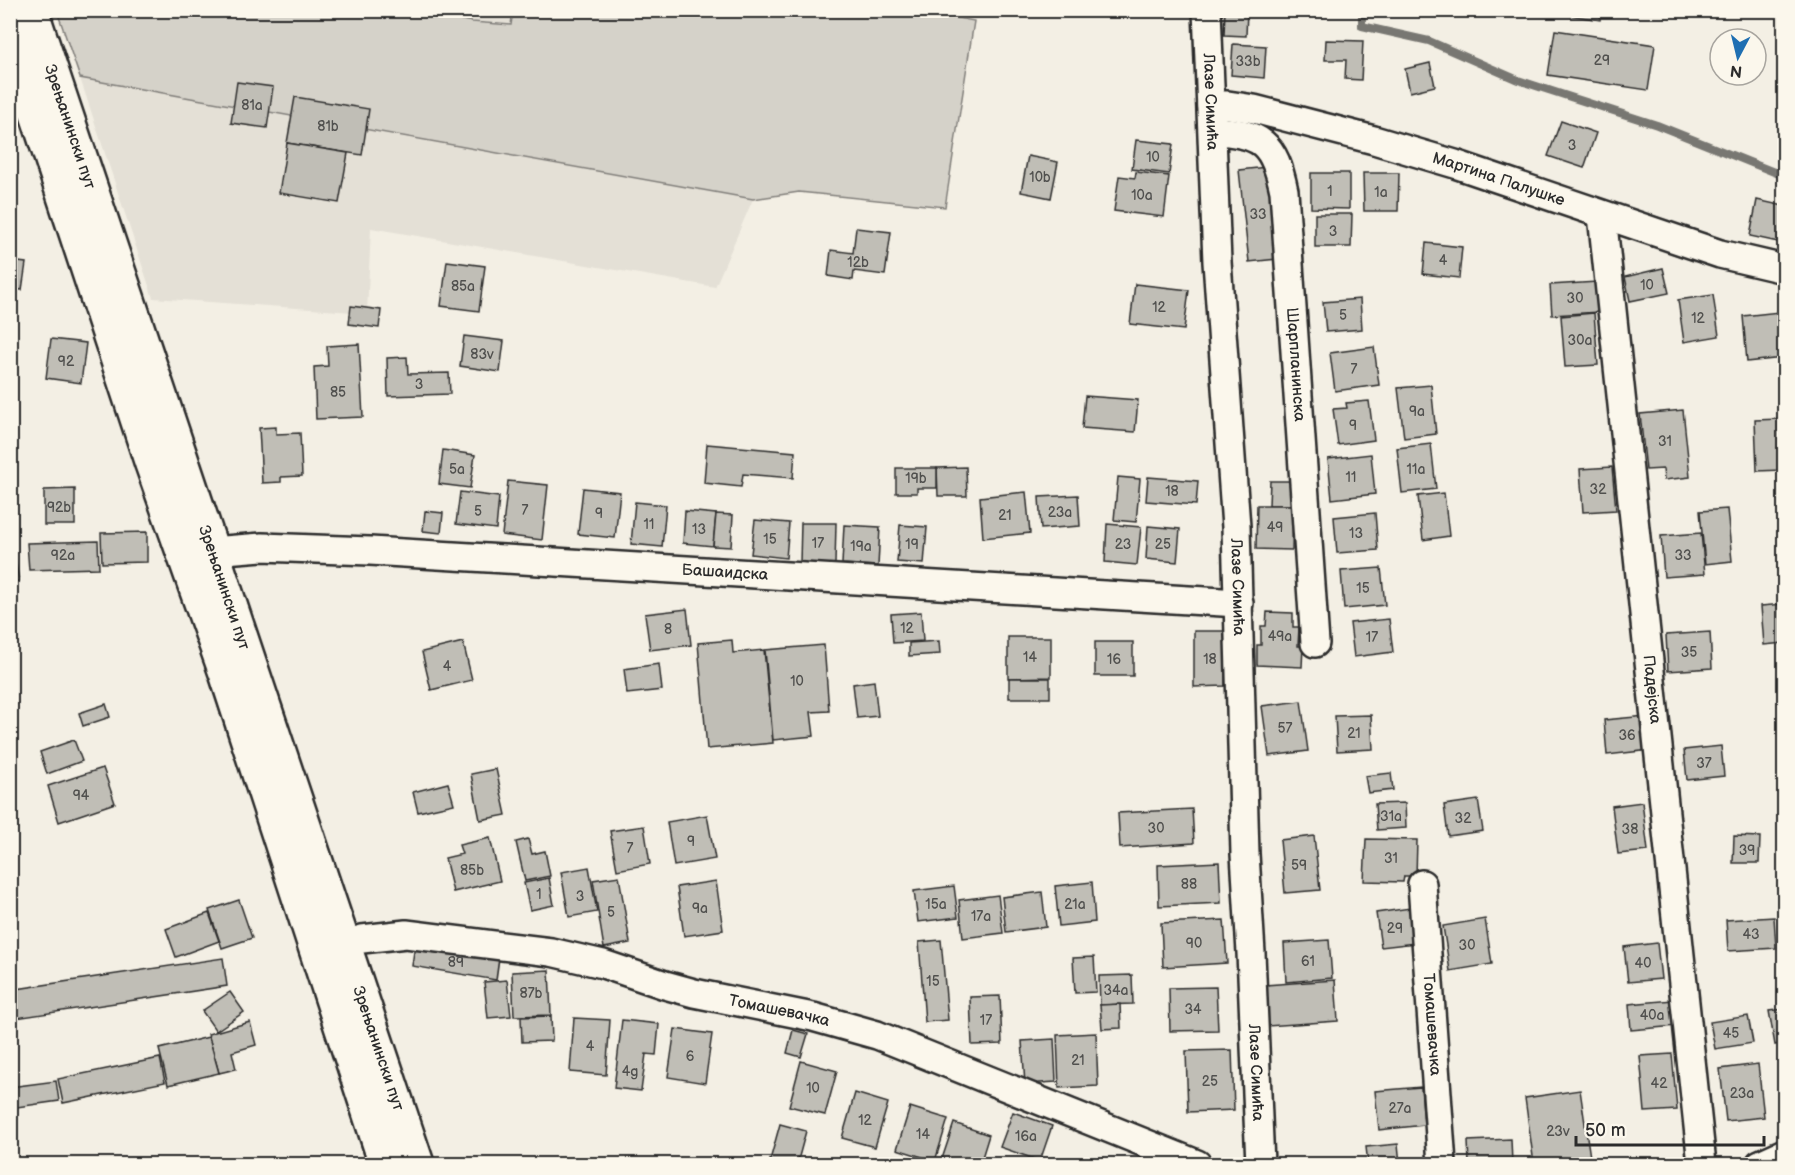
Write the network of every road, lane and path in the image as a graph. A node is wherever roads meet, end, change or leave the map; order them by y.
1 (31, 10) edge
2 (1207, 10) edge
3 (10, 32) edge
4 (1211, 105) junction
5 (1213, 131) junction
6 (1602, 215) junction
7 (1785, 268) edge
8 (212, 551) junction
9 (1239, 603) junction
10 (1315, 643) dead end
11 (1422, 884) dead end
12 (342, 944) junction
13 (1785, 1153) edge
14 (386, 1164) edge
15 (417, 1164) edge
16 (1197, 1164) edge
17 (1260, 1164) edge
18 (1442, 1164) edge
19 (1702, 1164) edge
20 (1760, 1164) edge

1 - 8 main road, Зрењанински пут
2 - 4 street, Лазе Симића
3 - 14 main road, Зрењанински пут
4 - 5 street, Лазе Симића
4 - 6 street, Мартина Палушке
5 - 9 street, Лазе Симића
5 - 10 street, Шарпланинска
6 - 7 street, Мартина Палушке
6 - 19 street, Падејска
8 - 9 street, Башаидска
8 - 12 main road, Зрењанински пут
9 - 17 street, Лазе Симића
11 - 18 street, Томашевачка
12 - 15 main road, Зрењанински пут
12 - 16 street, Томашевачка
13 - 20 street

